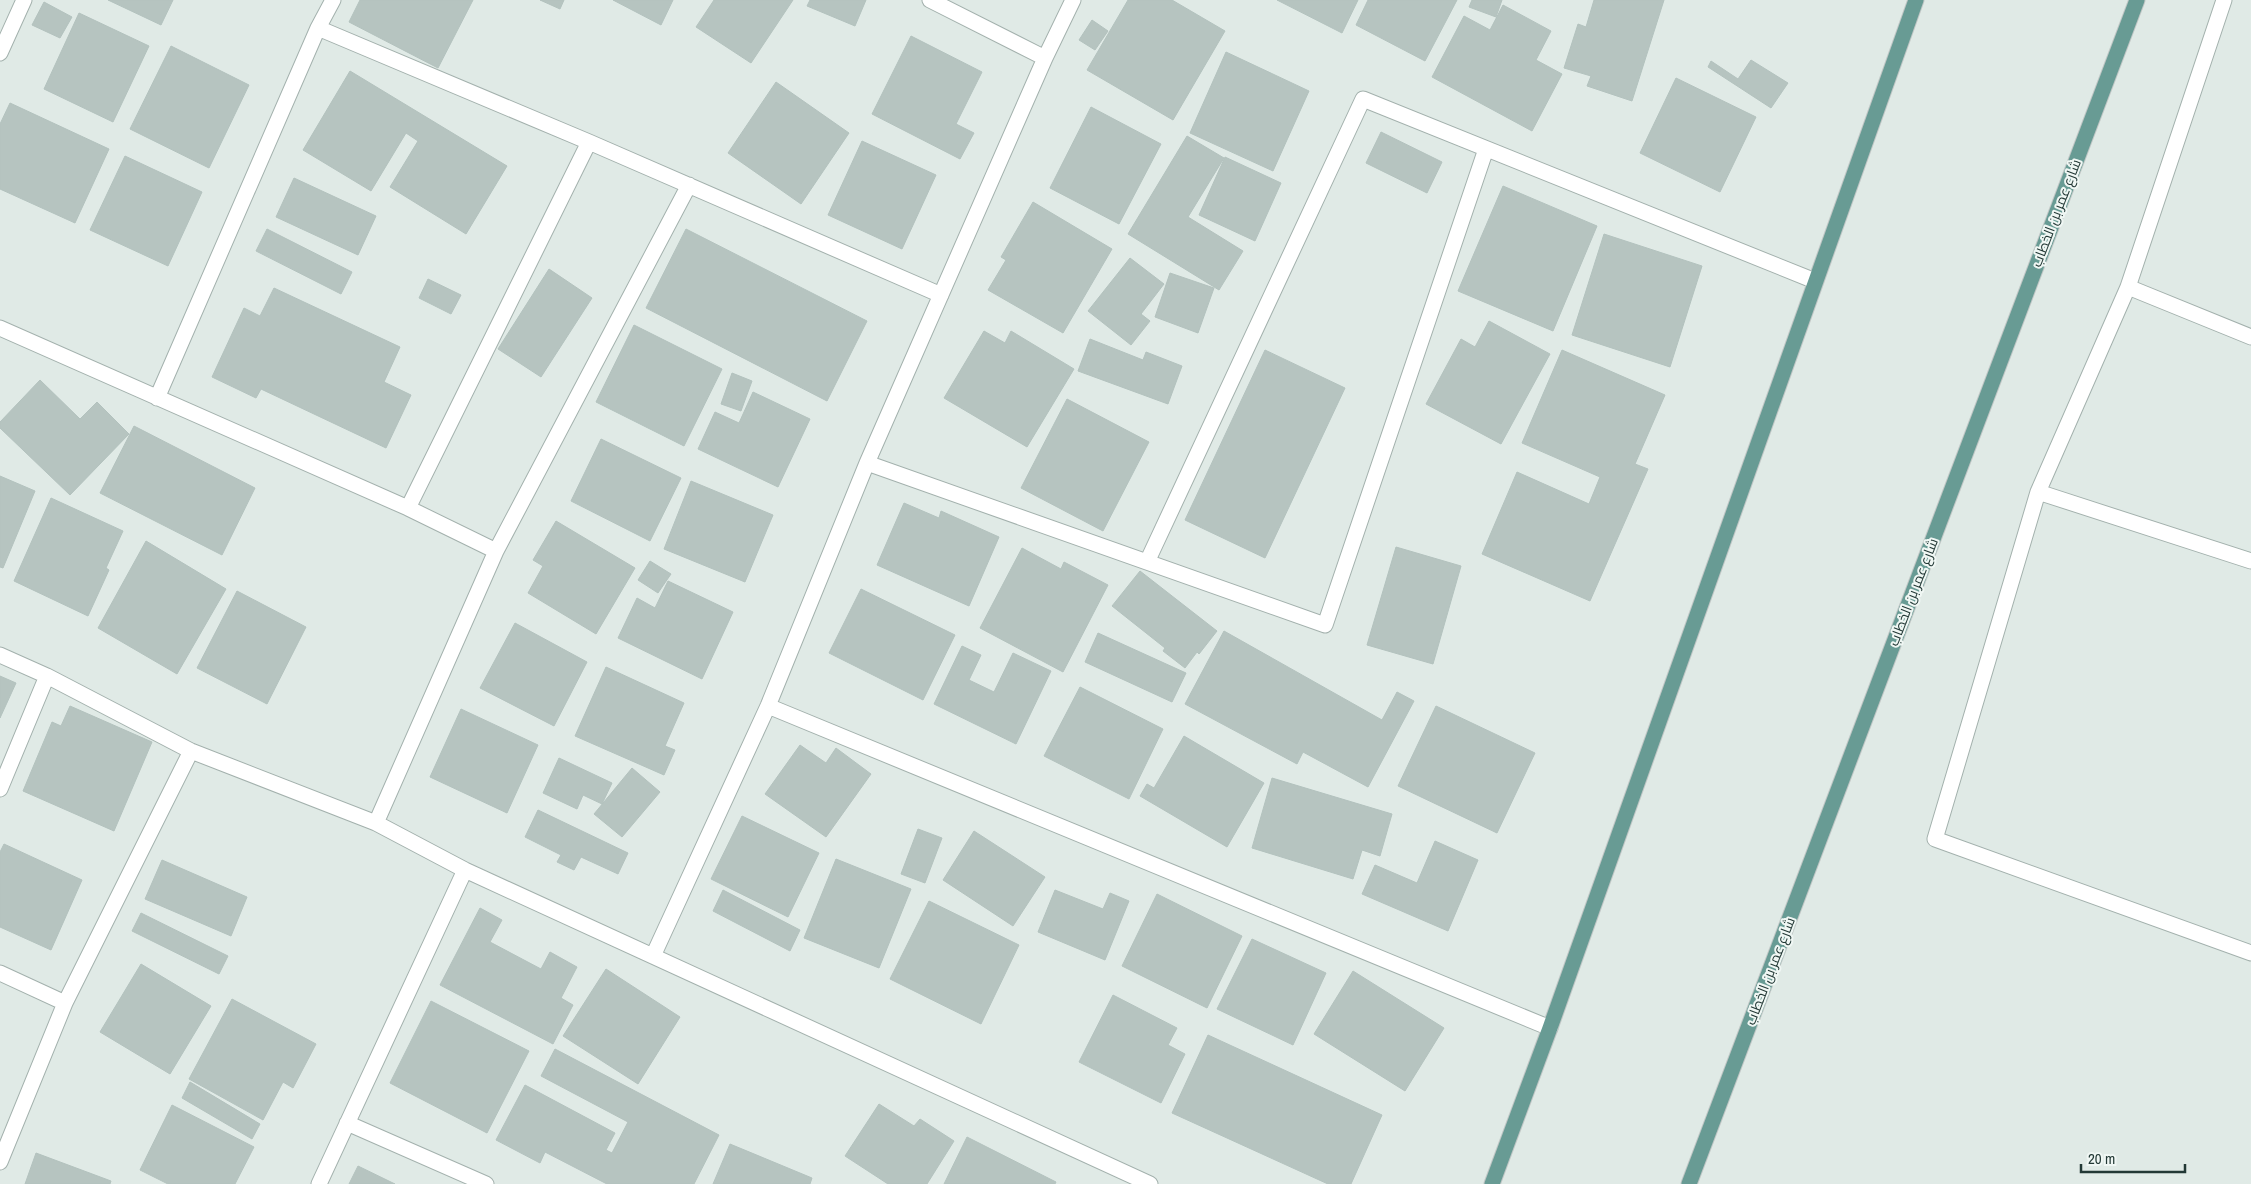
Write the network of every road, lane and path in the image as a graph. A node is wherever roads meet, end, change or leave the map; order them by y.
1 (24, 0) edge
2 (333, 0) edge
3 (930, 0) edge
4 (1074, 0) edge
5 (1916, 0) edge
6 (2137, 0) edge
7 (2224, 0) edge
8 (318, 28) junction
9 (0, 53) edge
10 (1045, 58) junction
11 (589, 142) junction
12 (1486, 149) junction
13 (689, 185) junction
14 (1815, 281) junction
15 (2128, 287) junction
16 (941, 295) junction
17 (0, 328) edge
18 (2251, 337) edge
19 (157, 398) junction
20 (867, 463) junction
21 (2038, 492) junction
22 (408, 508) junction
23 (496, 552) junction
24 (2251, 561) edge
25 (1147, 562) junction
26 (0, 655) edge
27 (47, 676) junction
28 (768, 706) junction
29 (191, 751) junction
30 (0, 788) edge
31 (376, 823) junction
32 (465, 870) junction
33 (2251, 952) edge
34 (653, 956) junction
35 (0, 973) edge
36 (65, 1002) junction
37 (1550, 1028) junction
38 (347, 1123) junction
39 (0, 1162) edge
40 (1126, 1179) edge
41 (319, 1184) edge
42 (486, 1184) edge
43 (1150, 1184) edge
44 (1492, 1184) edge
45 (1689, 1184) edge

1 - 9 street
2 - 8 street
3 - 10 street
4 - 10 street
5 - 14 main road
6 - 45 main road, شارع عمر بن الخطاب
7 - 15 street
8 - 11 street
8 - 19 street
10 - 16 street
11 - 13 street
11 - 22 street
12 - 14 street
12 - 25 street
12 - 25 street
13 - 16 street
13 - 23 street
14 - 37 main road
15 - 18 street
15 - 21 street
16 - 20 street
17 - 19 street
19 - 22 street
20 - 25 street
20 - 28 street
21 - 24 street
21 - 33 street
22 - 23 street
23 - 31 street
26 - 27 street
27 - 29 street
27 - 30 street
28 - 34 street
28 - 37 street
29 - 31 street
29 - 36 street
31 - 32 street
32 - 34 street
32 - 38 street
34 - 40 street
35 - 36 street
36 - 39 street
37 - 44 main road
38 - 41 street
38 - 42 street
40 - 43 street

